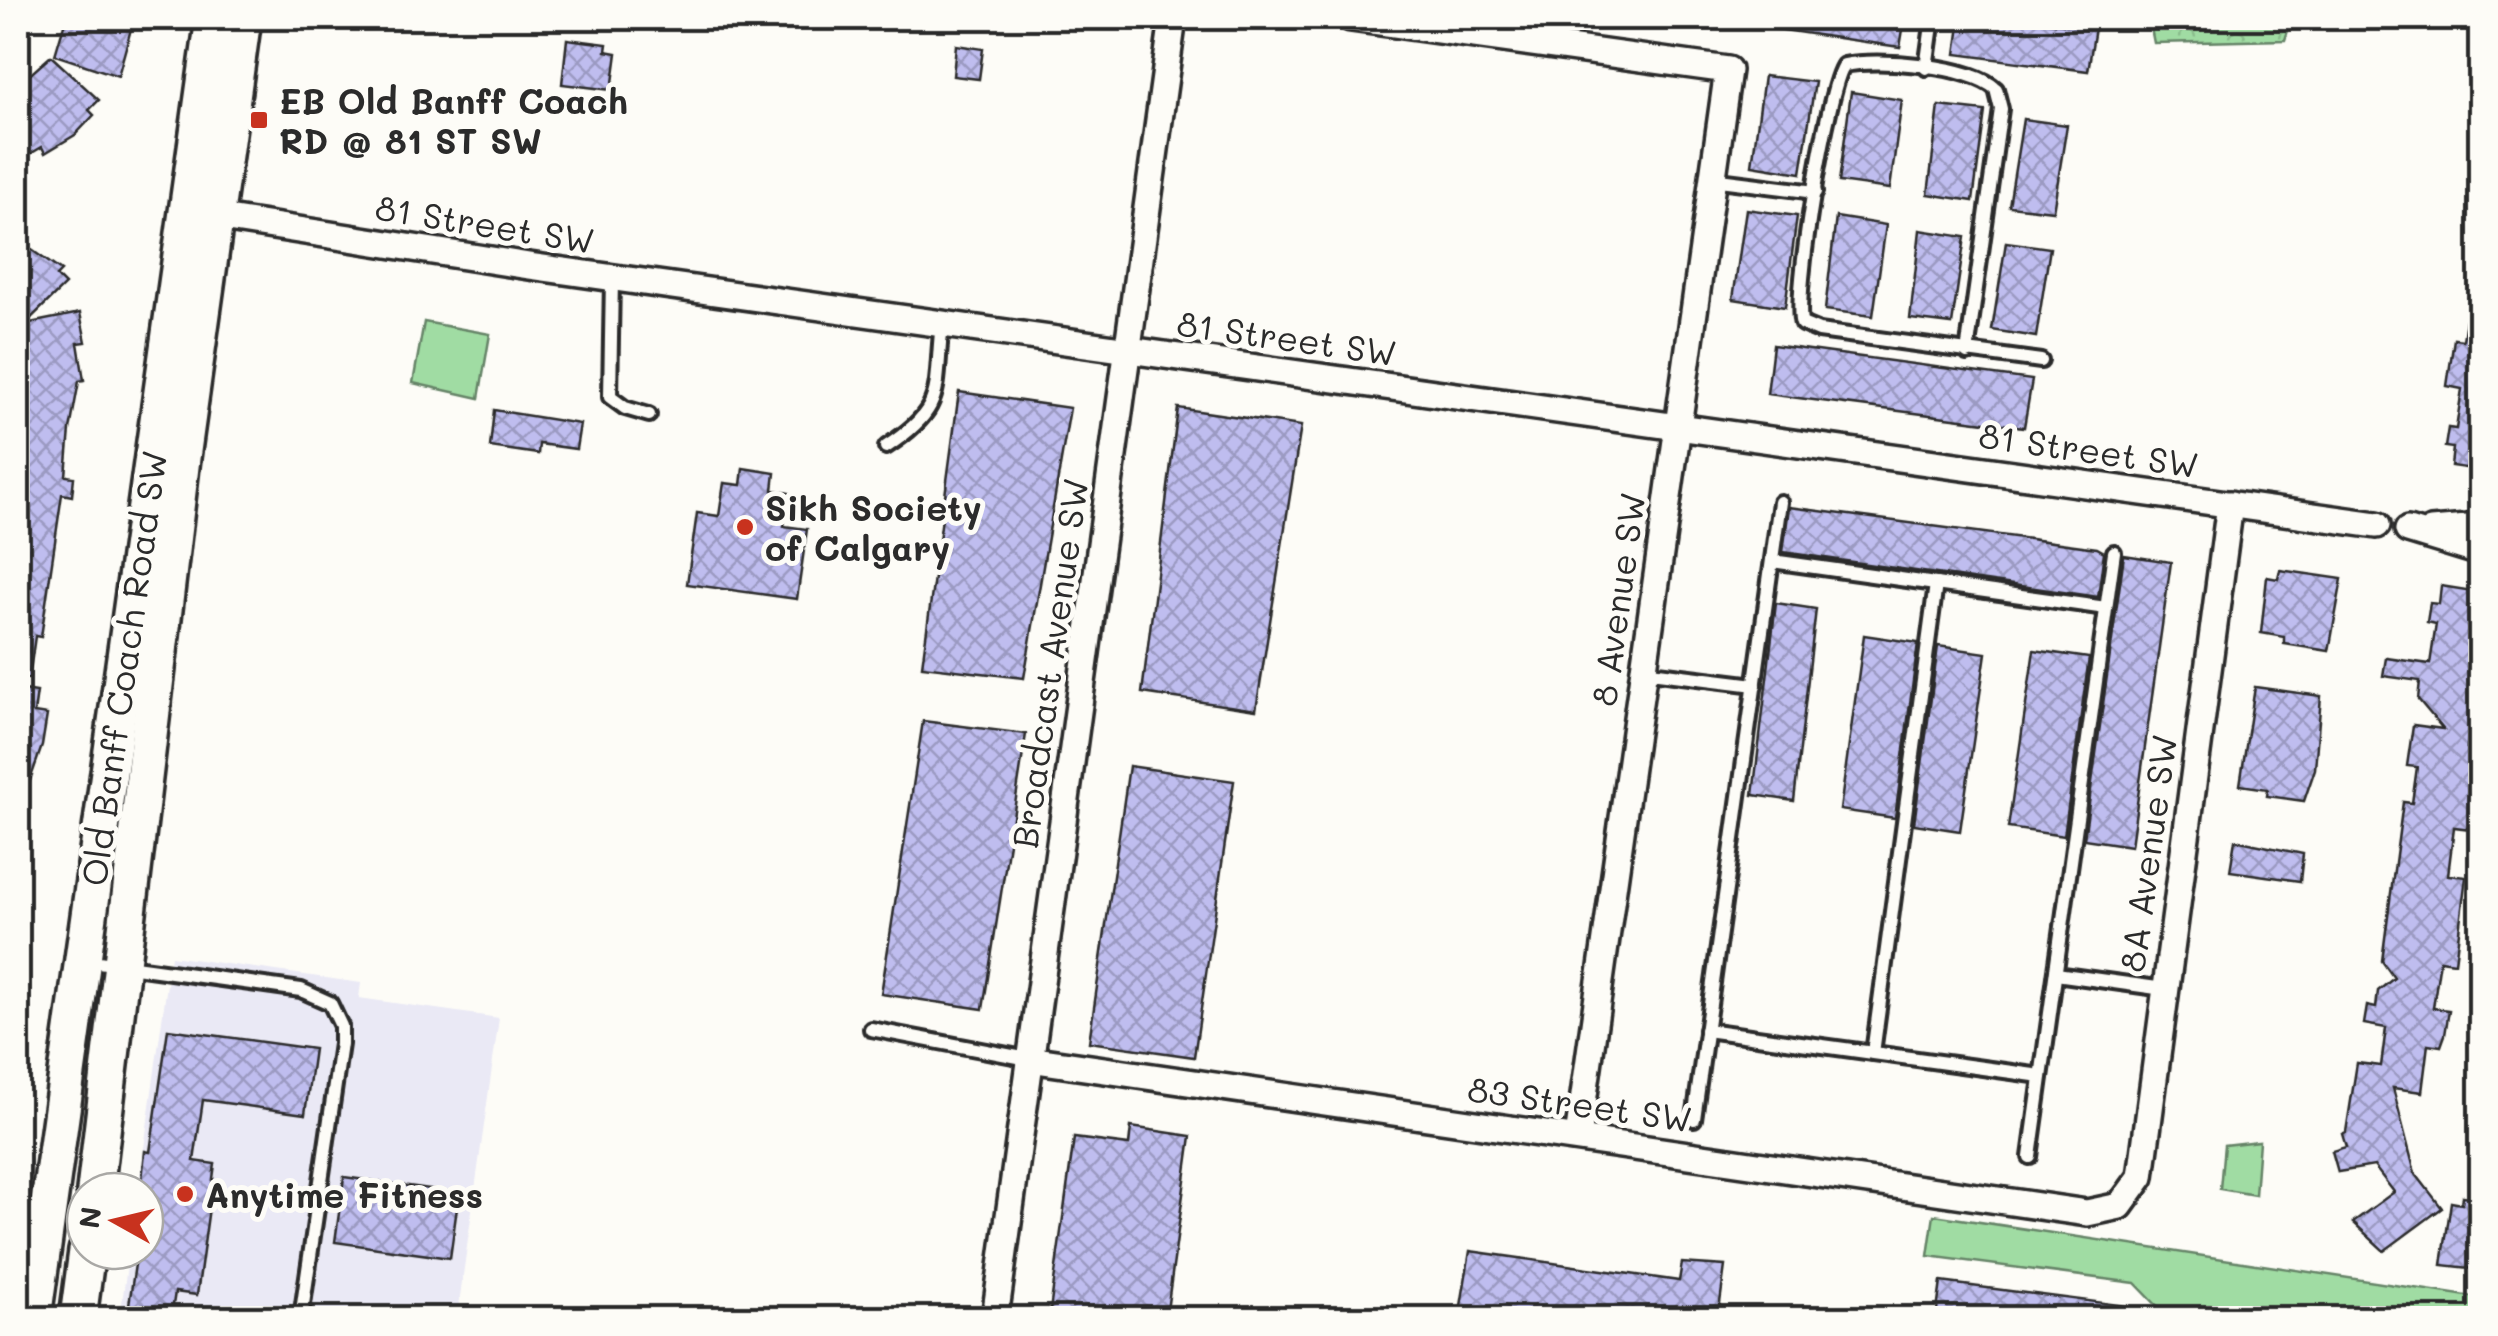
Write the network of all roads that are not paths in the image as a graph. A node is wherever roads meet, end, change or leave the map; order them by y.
1 (214, 18) edge
2 (243, 18) edge
3 (1173, 18) edge
4 (1351, 18) edge
5 (1933, 18) edge
6 (1926, 68) junction
7 (1711, 178) junction
8 (1815, 192) junction
9 (201, 215) junction
10 (612, 278) junction
11 (942, 323) junction
12 (1128, 350) junction
13 (1967, 352) junction
14 (2041, 361) dead end
15 (649, 415) dead end
16 (1676, 428) junction
17 (886, 448) dead end
18 (1780, 502) dead end
19 (2230, 504) junction
20 (2378, 525) dead end
21 (2480, 527) edge
22 (2114, 552) dead end
23 (2480, 552) edge
24 (1772, 561) junction
25 (1936, 584) junction
26 (2106, 608) junction
27 (1642, 671) junction
28 (1755, 686) junction
29 (82, 960) junction
30 (123, 966) junction
31 (2056, 974) junction
32 (2164, 989) junction
33 (871, 1028) dead end
34 (1706, 1030) junction
35 (1873, 1053) junction
36 (1029, 1060) junction
37 (2042, 1076) junction
38 (1694, 1119) dead end
39 (1578, 1138) junction
40 (2030, 1157) dead end
41 (97, 1171) edge
42 (2120, 1206) joint
43 (84, 1271) edge
44 (33, 1318) edge
45 (78, 1318) edge
46 (302, 1318) edge
47 (995, 1318) edge

1 - 9 main road, Old Banff Coach Road SW
2 - 9 main road, Old Banff Coach Road SW
3 - 12 street, Broadcast Avenue SW
4 - 7 street, 8 Avenue SW
5 - 6 lane
6 - 8 lane
6 - 13 lane
7 - 8 lane
7 - 16 street, 8 Avenue SW
8 - 13 lane
9 - 10 street, 81 Street SW
9 - 29 main road, Old Banff Coach Road SW
9 - 30 main road, Old Banff Coach Road SW
10 - 11 street, 81 Street SW
10 - 15 lane
11 - 12 street, 81 Street SW
11 - 17 lane
12 - 16 street, 81 Street SW
12 - 36 street, Broadcast Avenue SW
13 - 14 lane
16 - 19 street, 81 Street SW
16 - 27 street, 8 Avenue SW
18 - 24 lane
19 - 20 street, 81 Street SW
19 - 32 street, 8A Avenue SW
21 - 23 street
22 - 26 lane
24 - 25 lane
24 - 28 lane
25 - 26 lane
25 - 35 lane
26 - 31 lane
27 - 28 lane
27 - 39 street, 8 Avenue SW
28 - 34 lane
29 - 30 lane
29 - 44 main road, Old Banff Coach Road SW
30 - 41 main road, Old Banff Coach Road SW
30 - 46 lane
31 - 32 lane
31 - 37 lane
32 - 42 street, 8A Avenue SW
33 - 36 lane
34 - 35 lane
34 - 38 lane
35 - 37 lane
36 - 39 street, 83 Street SW
36 - 47 street, Broadcast Avenue SW
37 - 40 lane
39 - 42 street, 83 Street SW
43 - 45 main road

